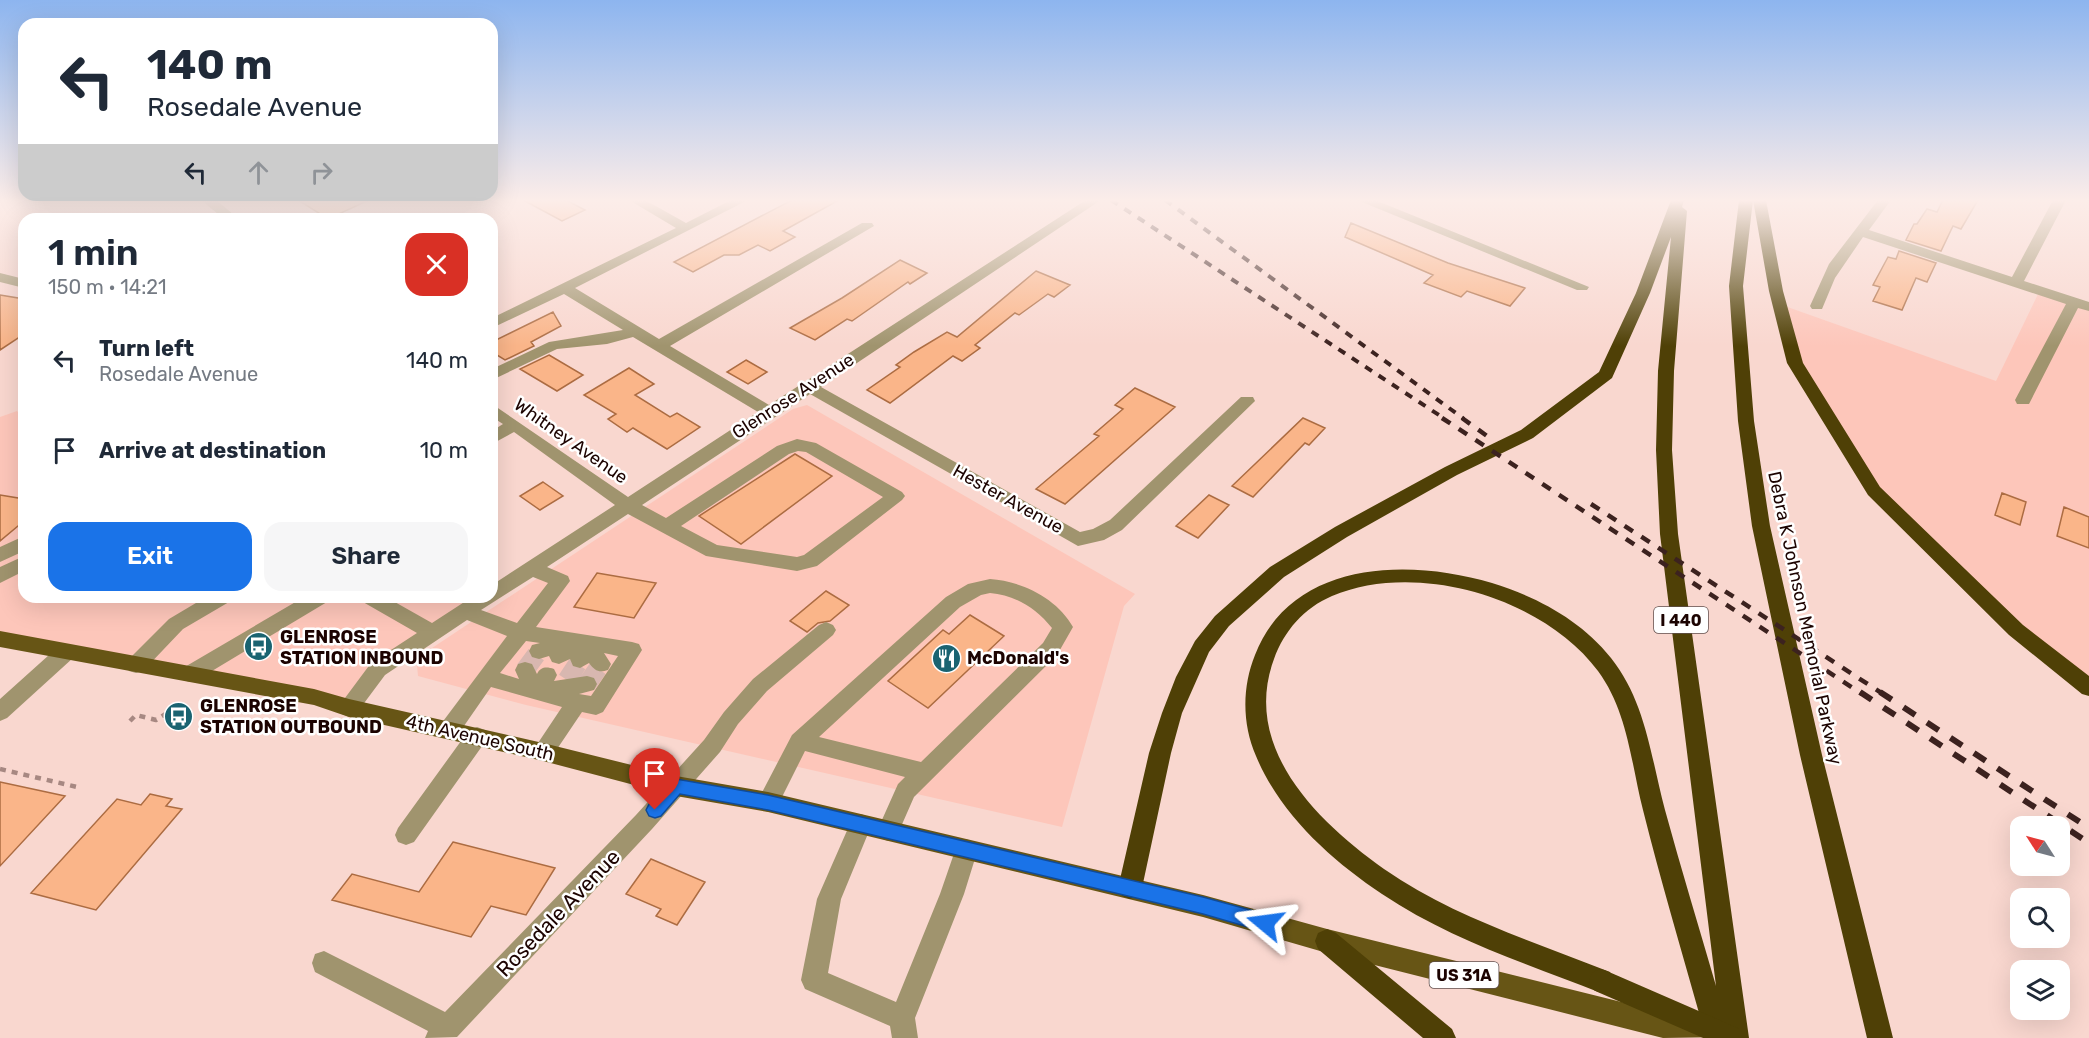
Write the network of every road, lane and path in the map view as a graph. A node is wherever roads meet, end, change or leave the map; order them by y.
1 (644, 248) edge
2 (828, 248) edge
3 (1020, 248) edge
4 (1485, 248) edge
5 (1661, 248) edge
6 (1675, 248) edge
7 (1740, 248) edge
8 (1769, 248) edge
9 (1850, 248) edge
10 (1912, 248) edge
11 (2034, 248) edge
12 (0, 278) edge
13 (18, 282) edge
14 (2016, 283) junction
15 (1582, 287) dead end
16 (564, 288) junction
17 (2081, 304) edge
18 (1817, 306) dead end
19 (498, 321) edge
20 (637, 331) junction
21 (660, 345) junction
22 (498, 372) edge
23 (808, 386) junction
24 (2023, 400) dead end
25 (1247, 401) dead end
26 (769, 412) junction
27 (498, 413) edge
28 (514, 425) junction
29 (498, 434) edge
30 (627, 505) junction
31 (667, 526) junction
32 (18, 546) edge
33 (0, 555) edge
34 (18, 566) edge
35 (531, 568) junction
36 (1, 575) edge
37 (498, 590) edge
38 (212, 603) edge
39 (310, 603) edge
40 (380, 603) edge
41 (478, 603) edge
42 (467, 610) junction
43 (826, 630) dead end
44 (520, 632) junction
45 (432, 633) junction
46 (0, 639) edge
47 (581, 650) junction
48 (539, 651) dead end
49 (66, 652) junction
50 (559, 656) tunnel mouth
51 (601, 664) dead end
52 (136, 665) junction
53 (525, 670) dead end
54 (190, 674) junction
55 (486, 677) junction
56 (541, 684) junction
57 (577, 688) junction
58 (2089, 688) edge
59 (349, 708) junction
60 (0, 712) edge
61 (167, 713) dead end
62 (130, 721) dead end
63 (449, 730) junction
64 (477, 736) junction
65 (800, 741) junction
66 (543, 752) junction
67 (0, 769) edge
68 (925, 773) junction
69 (77, 786) dead end
70 (676, 786) junction
71 (768, 802) junction
72 (861, 825) junction
73 (888, 831) junction
74 (406, 835) dead end
75 (966, 849) junction
76 (1130, 888) junction
77 (1327, 941) junction
78 (324, 963) dead end
79 (904, 1028) edge
80 (443, 1033) edge
81 (1443, 1038) edge
82 (1713, 1038) edge
83 (1719, 1038) edge
84 (1732, 1038) edge
85 (1737, 1038) edge
86 (1880, 1038) edge

1 - 16 street
2 - 21 street
3 - 23 street, Glenrose Avenue
4 - 15 street
5 - 76 highway
6 - 85 highway, I 440
7 - 86 highway, Debra K Johnson Memorial Parkway
8 - 58 highway
9 - 18 street
10 - 14 street
11 - 14 street
12 - 13 street
14 - 17 street
16 - 19 street
16 - 20 street
17 - 24 street
20 - 21 street
20 - 22 street
21 - 26 street
23 - 25 street, Hester Avenue
23 - 26 street, Glenrose Avenue
26 - 30 street, Glenrose Avenue
27 - 28 street, Whitney Avenue
28 - 29 street
28 - 30 street, Whitney Avenue
30 - 31 street, Whitney Avenue
30 - 35 street, Glenrose Avenue
31 - 31 street, Whitney Avenue
32 - 33 street
34 - 36 street
35 - 37 street, Glenrose Avenue
35 - 44 street
38 - 52 street
39 - 54 street
40 - 45 street
41 - 42 street
42 - 44 street
42 - 45 street
43 - 70 street, Rosedale Avenue
44 - 47 street
44 - 55 street
45 - 59 street
46 - 49 main road, 4th Avenue South / US 31A
47 - 48 street
47 - 50 street
47 - 51 street
47 - 57 street
49 - 52 main road, 4th Avenue South / US 31A
49 - 60 street
52 - 54 main road, 4th Avenue South / US 31A
53 - 56 street
54 - 59 main road, 4th Avenue South / US 31A
55 - 56 street
55 - 63 street
56 - 57 street
57 - 66 street
59 - 63 main road, 4th Avenue South / US 31A
61 - 62 path
63 - 64 main road, 4th Avenue South / US 31A
64 - 66 main road, 4th Avenue South / US 31A
64 - 74 street
65 - 68 street
65 - 68 street
65 - 71 street
66 - 70 main road, 4th Avenue South / US 31A
67 - 69 path
68 - 73 street
70 - 71 main road, US 31A
70 - 80 street, Rosedale Avenue
71 - 72 main road, US 31A
72 - 73 main road, US 31A
72 - 79 street
73 - 75 main road, US 31A
75 - 76 main road, US 31A
75 - 79 street
76 - 77 main road, US 31A
77 - 81 highway
77 - 82 main road, US 31A
78 - 80 street
83 - 84 highway, bridge

